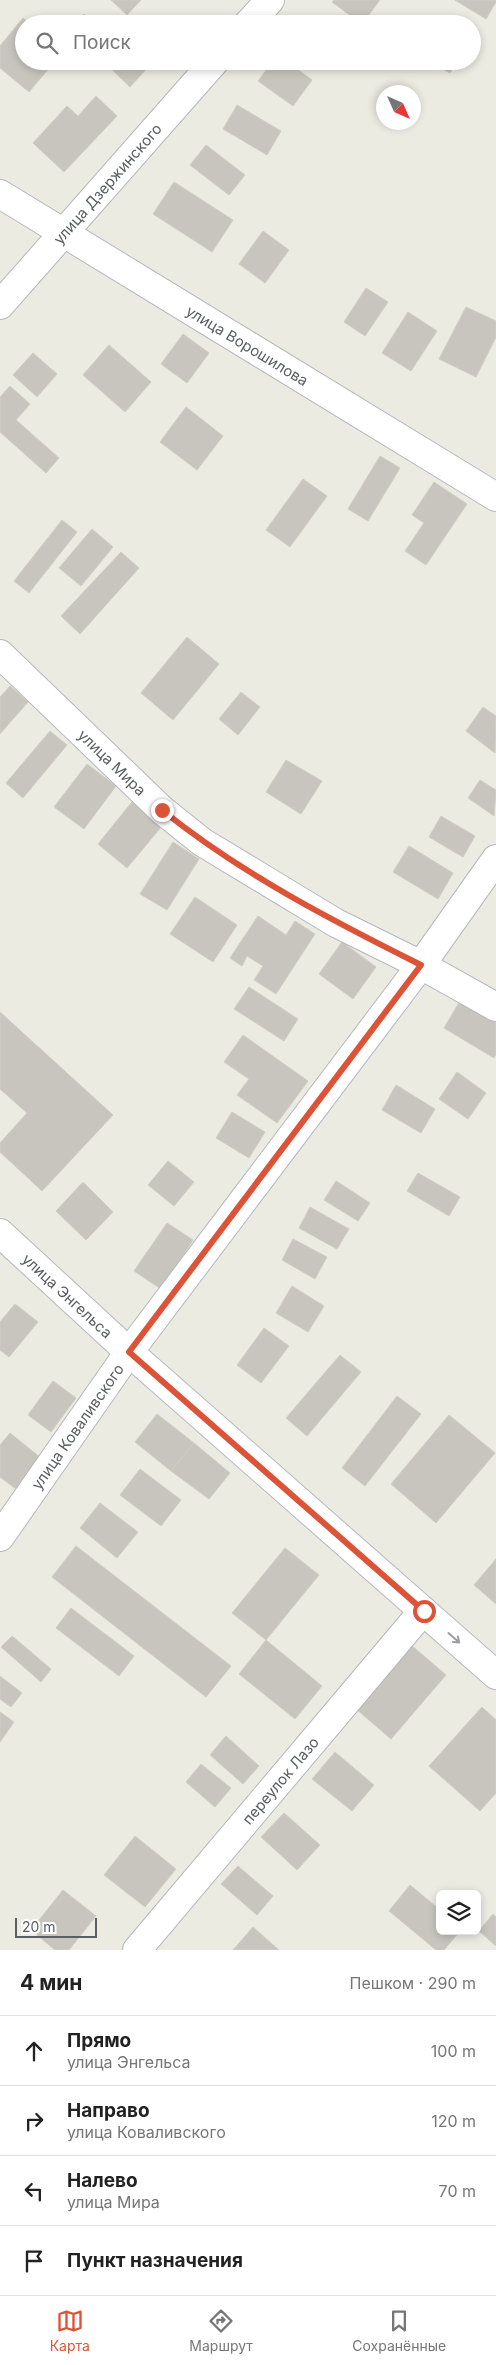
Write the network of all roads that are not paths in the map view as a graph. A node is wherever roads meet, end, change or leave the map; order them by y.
1 (270, 0) edge
2 (256, 15) edge
3 (207, 70) edge
4 (0, 194) edge
5 (63, 233) junction
6 (0, 305) edge
7 (496, 497) edge
8 (0, 654) edge
9 (496, 859) edge
10 (421, 965) junction
11 (496, 1007) edge
12 (0, 1233) edge
13 (129, 1352) junction
14 (0, 1537) edge
15 (424, 1611) junction
16 (496, 1675) edge
17 (137, 1950) edge

1 - 2 street
3 - 5 street, улица Дзержинского
4 - 5 street, улица Ворошилова
5 - 6 street, улица Дзержинского
5 - 7 street, улица Ворошилова
8 - 10 street, улица Мира
9 - 10 street, улица Коваливского
10 - 11 street, улица Мира
10 - 13 street, улица Коваливского
12 - 13 street, улица Энгельса
13 - 14 street, улица Коваливского
13 - 15 street, улица Энгельса
15 -> 16 street, улица Энгельса
15 - 17 street, переулок Лазо

